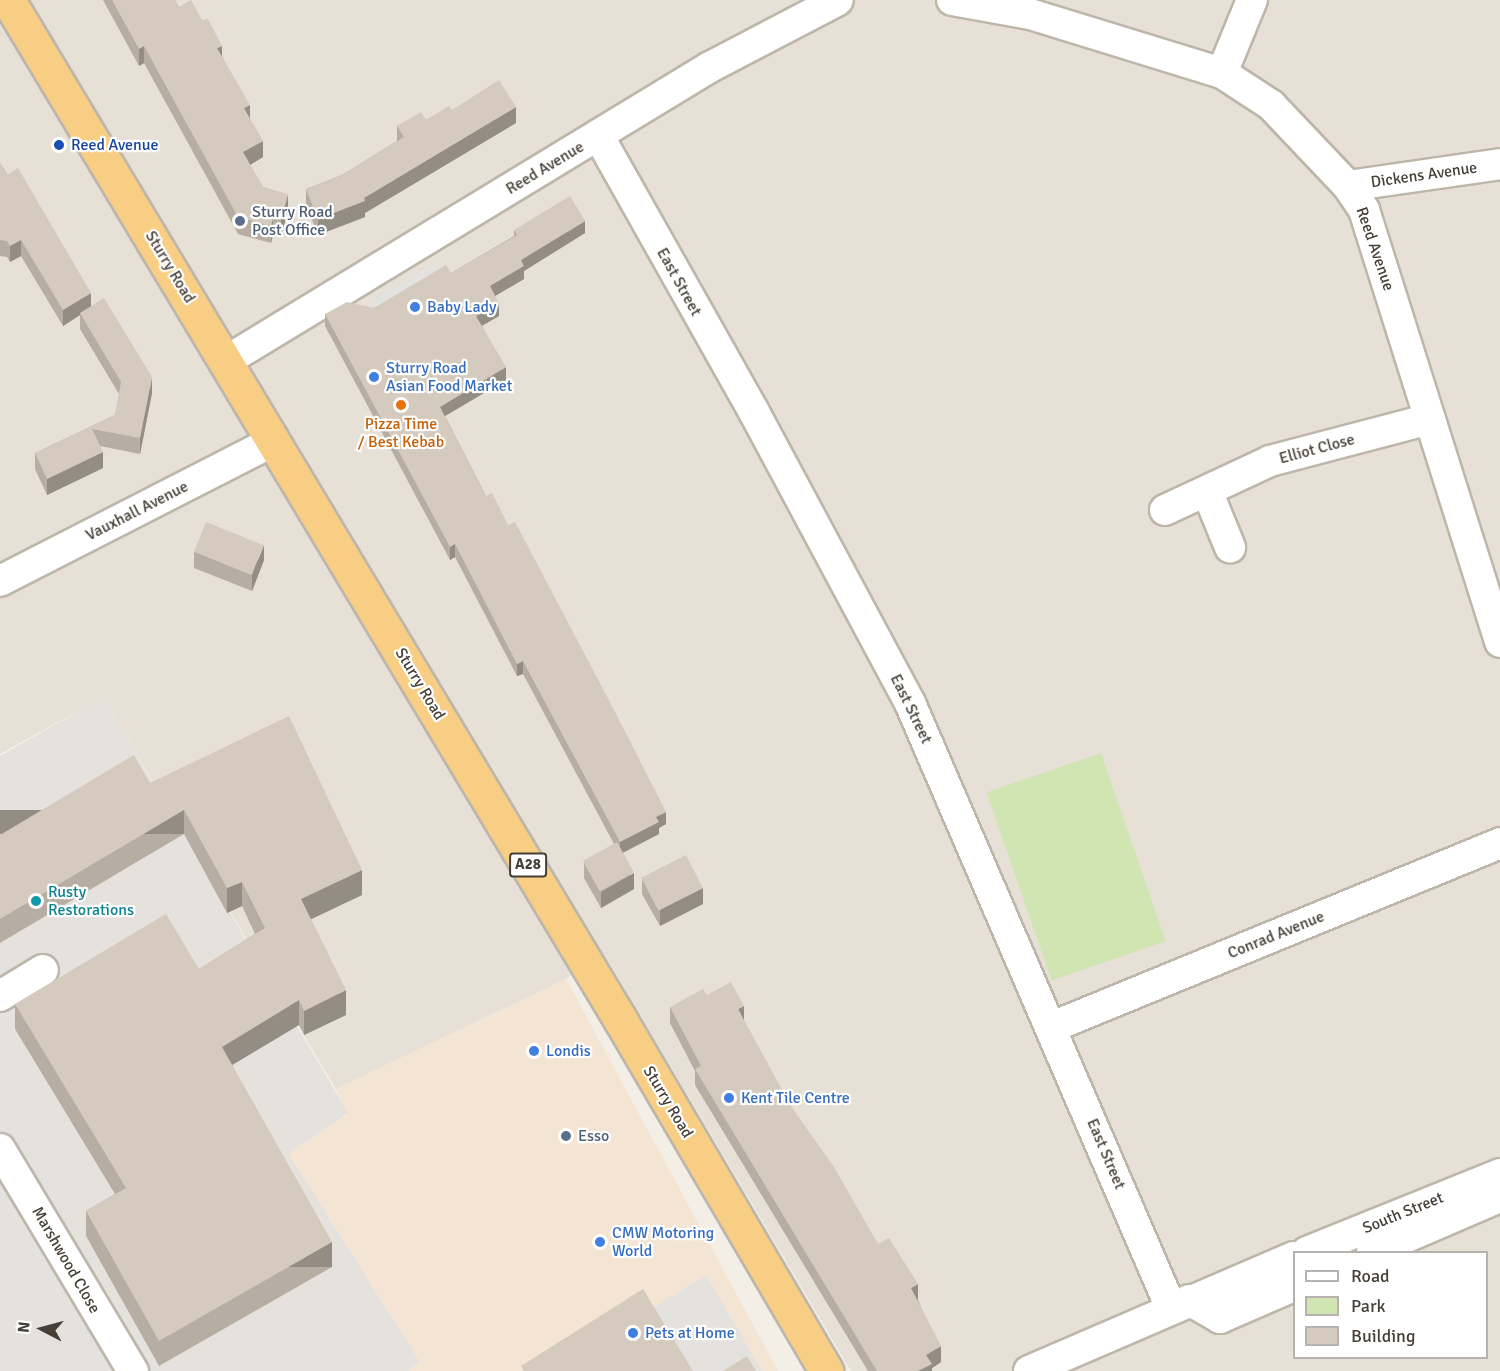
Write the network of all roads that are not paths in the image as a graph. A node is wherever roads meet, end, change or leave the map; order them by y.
1 (8, 0) edge
2 (838, 0) edge
3 (952, 0) edge
4 (1252, 0) edge
5 (1222, 73) junction
6 (598, 135) junction
7 (1500, 164) edge
8 (1348, 186) junction
9 (226, 361) junction
10 (1430, 419) junction
11 (274, 441) junction
12 (1207, 491) junction
13 (1164, 510) dead end
14 (1230, 547) dead end
15 (0, 581) edge
16 (1500, 642) edge
17 (1500, 843) edge
18 (43, 970) dead end
19 (0, 996) edge
20 (1052, 1027) junction
21 (0, 1149) edge
22 (1500, 1174) edge
23 (1500, 1197) edge
24 (1309, 1251) edge
25 (1374, 1251) edge
26 (1293, 1257) edge
27 (1293, 1286) edge
28 (1180, 1304) junction
29 (133, 1371) edge
30 (826, 1371) edge
31 (1029, 1371) edge

1 - 9 highway, Sturry Road / A28
2 - 6 street, Reed Avenue
3 - 5 street, Reed Avenue
4 - 5 street
5 - 8 street, Reed Avenue
6 - 9 street, Reed Avenue
6 - 20 street, East Street
7 - 8 street, Dickens Avenue
8 - 10 street, Reed Avenue
9 - 11 highway, Sturry Road / A28
10 - 12 street, Elliot Close
10 - 16 street, Reed Avenue
11 - 15 street, Vauxhall Avenue
11 - 30 highway, Sturry Road / A28
12 - 13 street, Elliot Close
12 - 14 street
17 - 20 street, Conrad Avenue
18 - 19 street
20 - 28 street, East Street
21 - 29 street, Marshwood Close
22 - 24 street, South Street
23 - 25 street, South Street
26 - 28 street
27 - 28 street
28 - 31 street

